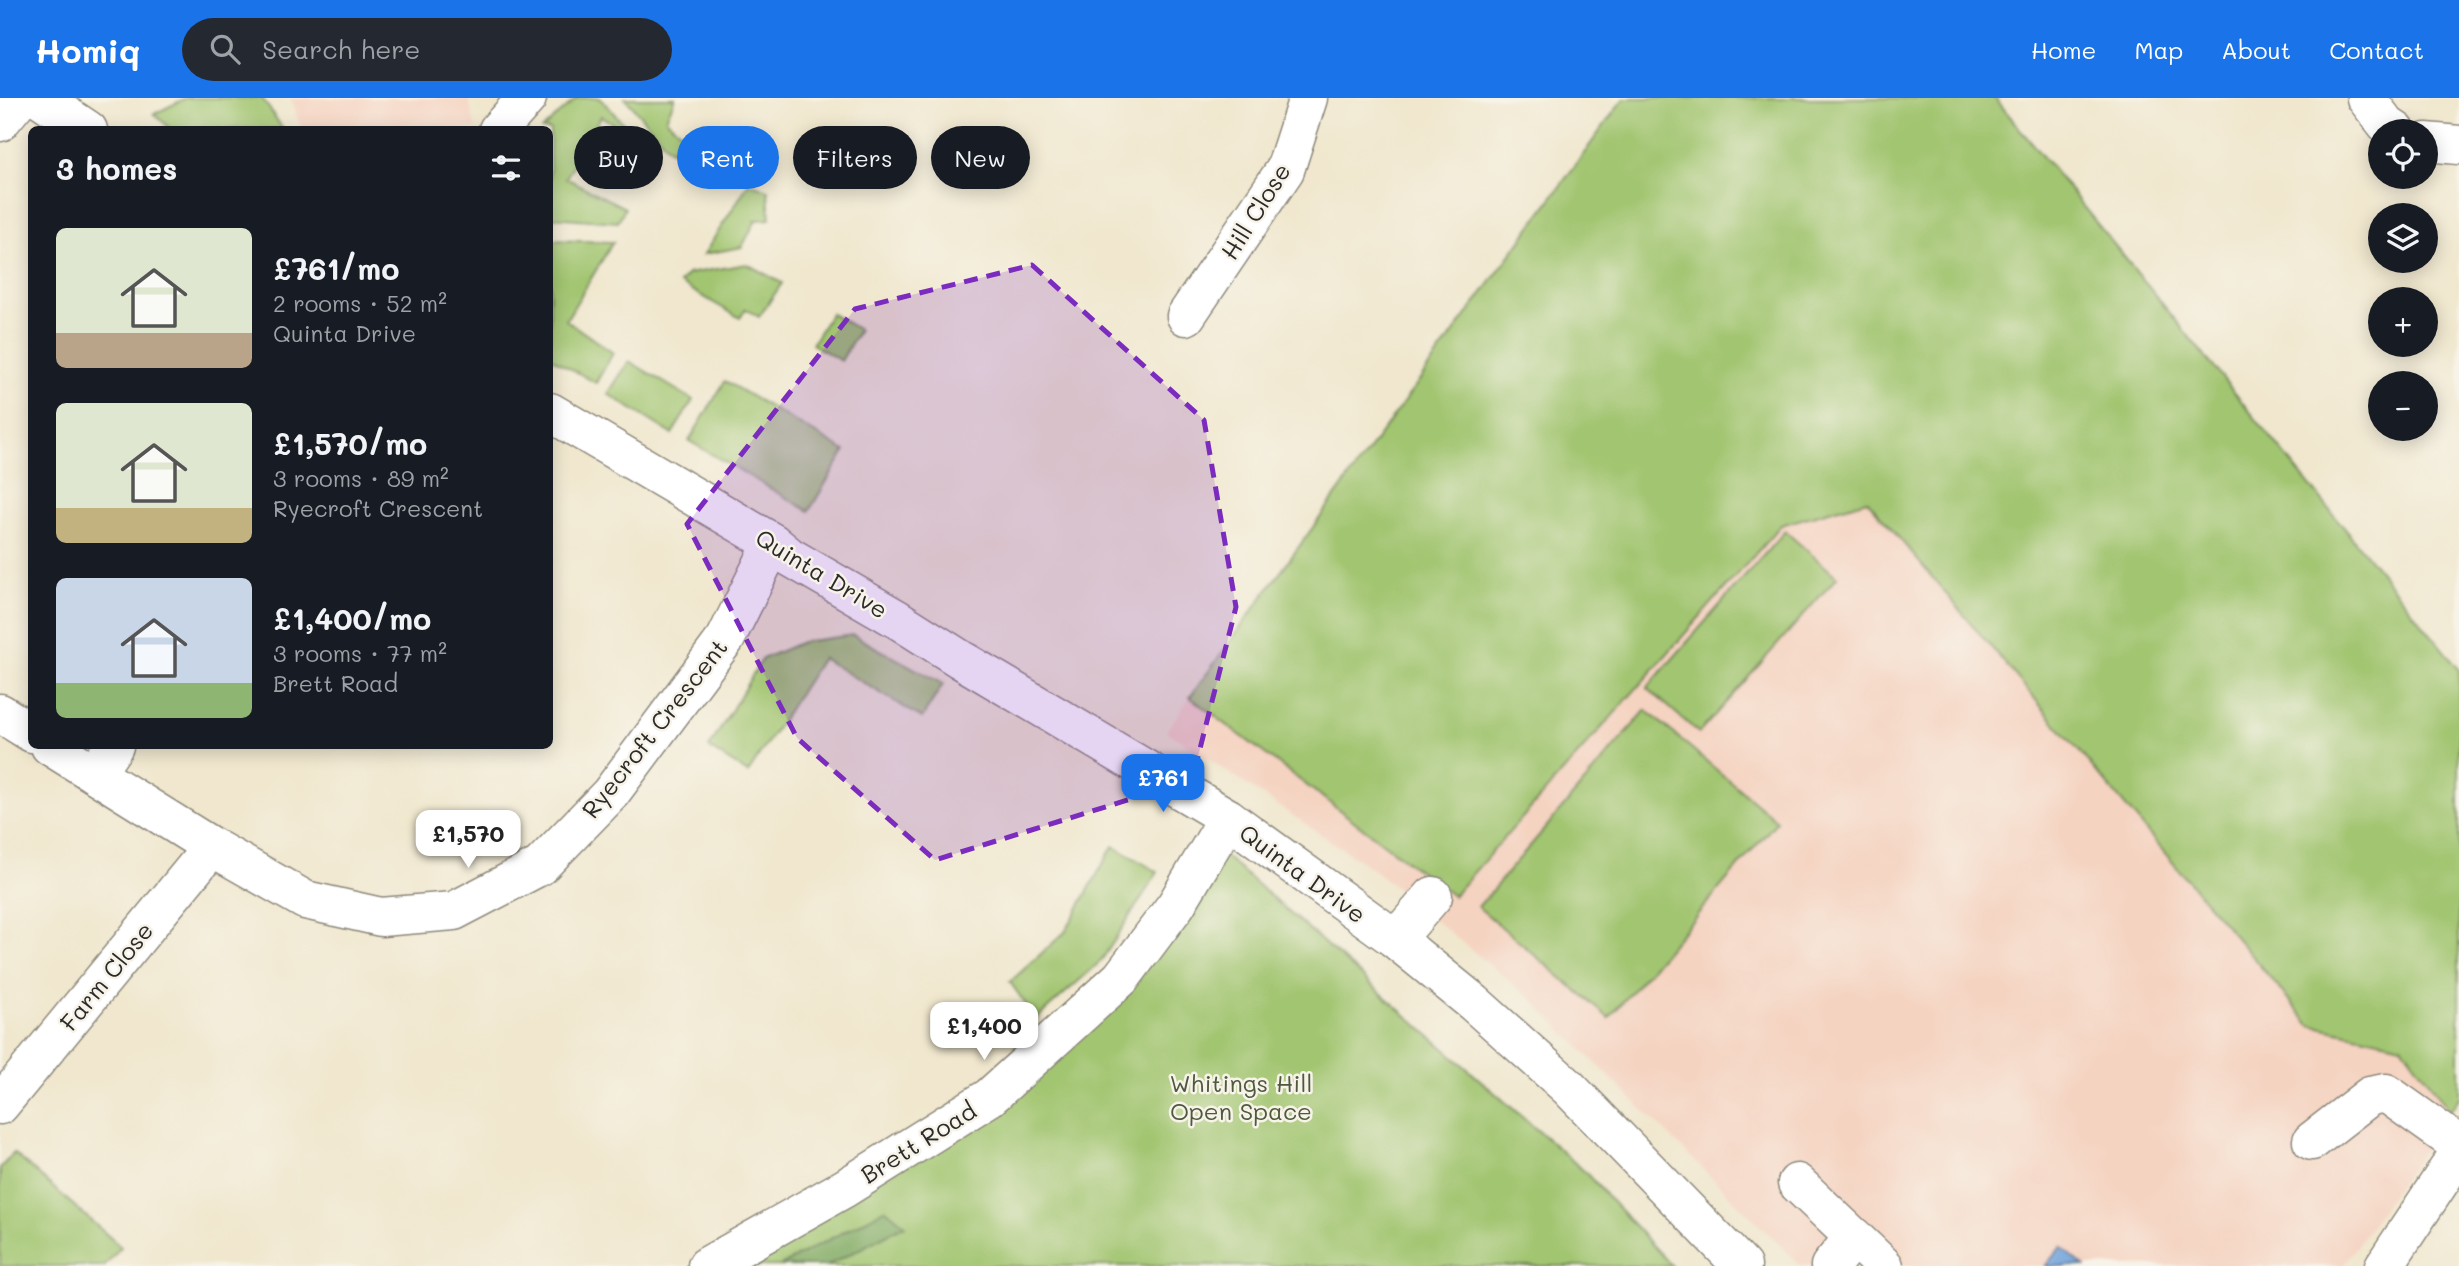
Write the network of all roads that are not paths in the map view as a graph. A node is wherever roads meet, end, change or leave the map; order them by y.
1 (20, 98) edge
2 (40, 98) edge
3 (527, 98) edge
4 (1308, 98) edge
5 (2366, 98) edge
6 (2382, 119) edge
7 (0, 122) edge
8 (82, 126) edge
9 (502, 126) edge
10 (2438, 143) edge
11 (2459, 145) edge
12 (1186, 316) dead end
13 (553, 414) edge
14 (773, 543) junction
15 (0, 713) edge
16 (28, 730) edge
17 (62, 749) edge
18 (104, 760) edge
19 (1228, 818) junction
20 (212, 847) junction
21 (1433, 896) dead end
22 (1396, 939) junction
23 (0, 1105) edge
24 (2312, 1141) dead end
25 (2459, 1145) edge
26 (2459, 1153) edge
27 (1797, 1183) dead end
28 (1854, 1237) junction
29 (707, 1266) edge
30 (1742, 1266) edge
31 (1830, 1266) edge
32 (1884, 1266) edge
33 (2384, 1266) edge

1 - 7 street
2 - 8 street
3 - 9 street
4 - 12 street, Hill Close
5 - 6 street
10 - 11 street
13 - 14 street, Quinta Drive
14 - 19 street, Quinta Drive
14 - 20 street, Ryecroft Crescent
15 - 16 street
17 - 18 street, Ryecroft Crescent
18 - 20 street, Ryecroft Crescent
19 - 22 street, Quinta Drive
19 - 29 street, Brett Road
20 - 23 street, Farm Close
21 - 22 street
22 - 30 street, Quinta Drive
24 - 25 street
26 - 33 street
27 - 28 street
28 - 31 street
28 - 32 street

